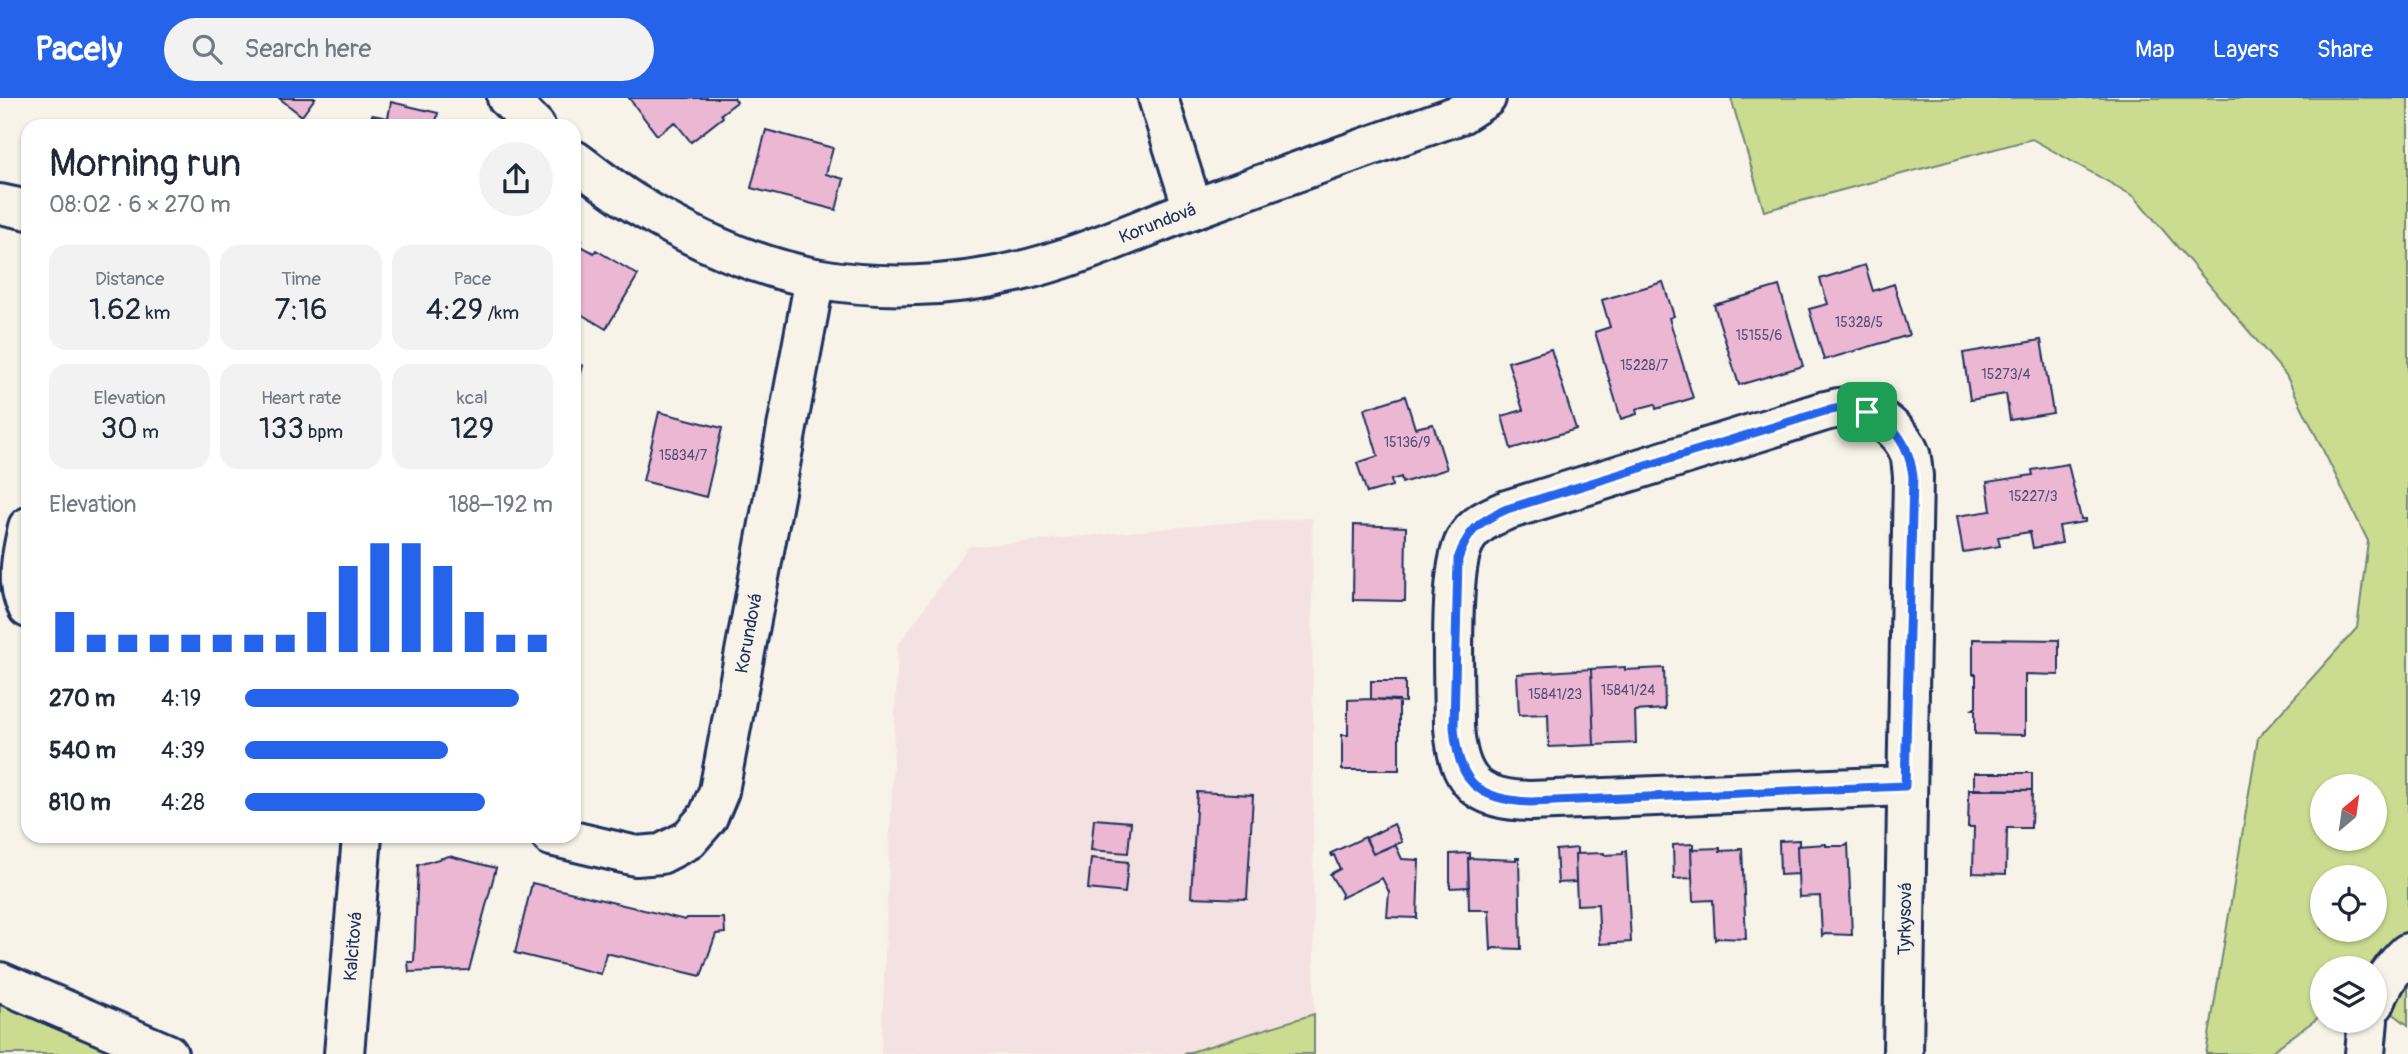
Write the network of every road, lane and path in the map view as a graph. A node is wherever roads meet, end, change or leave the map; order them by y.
1 (1158, 98) edge
2 (1486, 98) edge
3 (581, 165) edge
4 (0, 204) edge
5 (21, 208) edge
6 (1193, 209) junction
7 (816, 278) junction
8 (1905, 786) junction
9 (361, 843) edge
10 (581, 843) edge
11 (2408, 953) edge
12 (2387, 979) edge
13 (0, 982) edge
14 (2367, 1033) edge
15 (168, 1054) edge
16 (344, 1054) edge
17 (1903, 1054) edge
18 (2365, 1054) edge

1 - 6 street
2 - 6 street, Korundová
3 - 7 street, Korundová
4 - 5 street
6 - 7 street, Korundová
7 - 10 street, Korundová
8 - 8 street, Tyrkysová
8 - 17 street, Tyrkysová
9 - 16 street, Kalcitová
11 - 12 street
13 - 15 street
14 - 18 street

